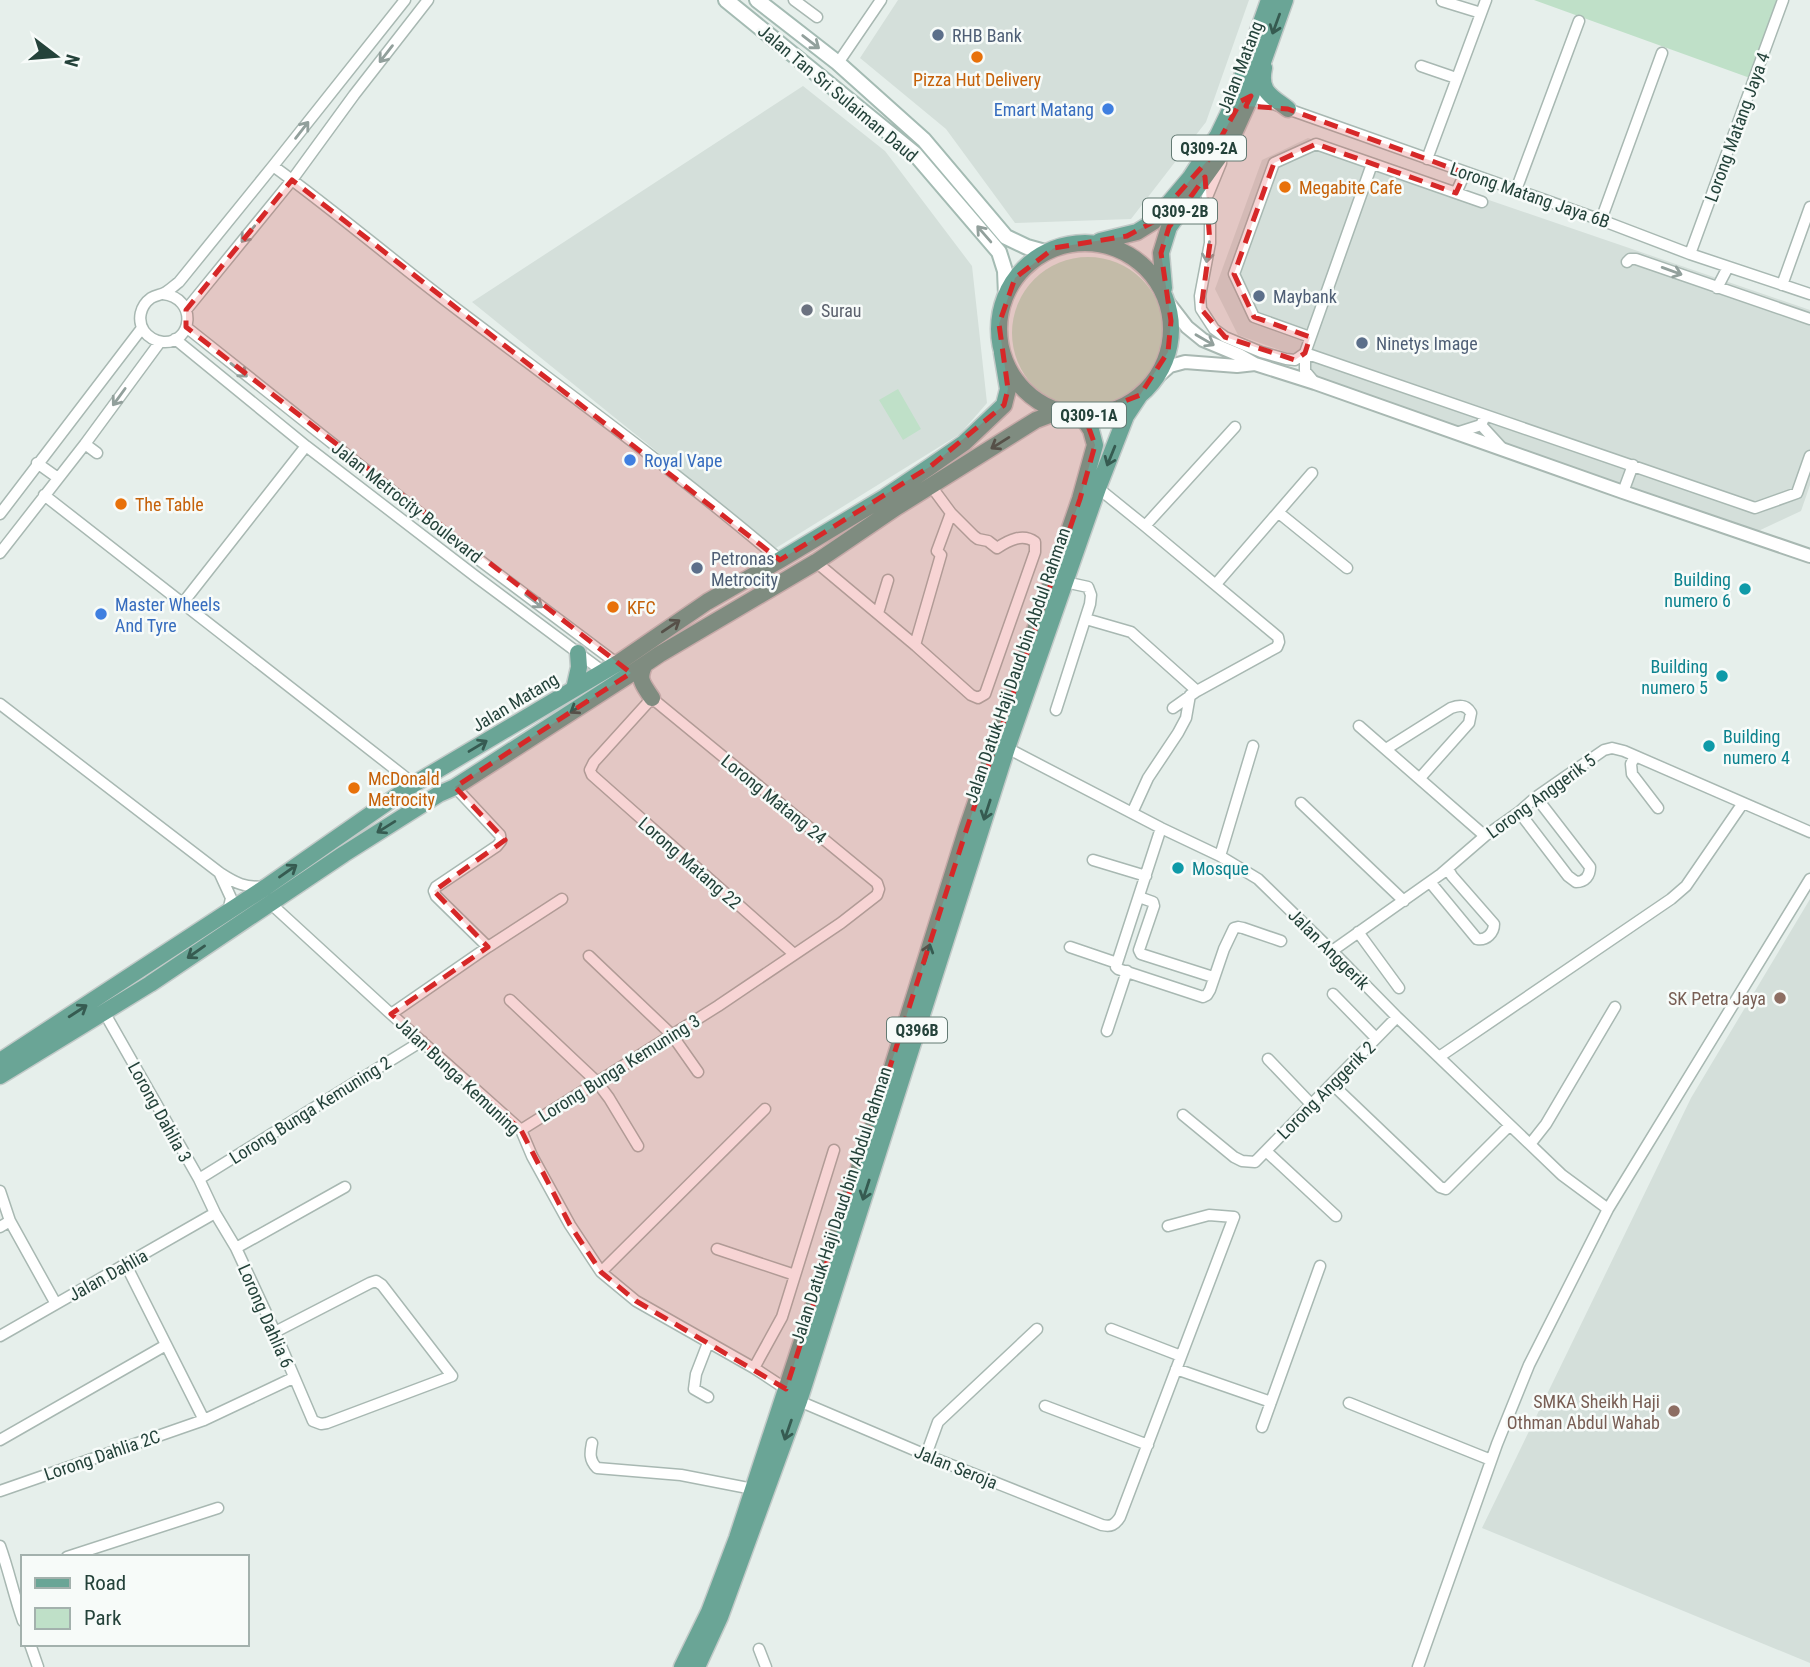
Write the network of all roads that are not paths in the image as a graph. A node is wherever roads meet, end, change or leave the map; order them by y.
1 (405, 0) edge
2 (428, 0) edge
3 (726, 0) edge
4 (757, 0) edge
5 (794, 0) edge
6 (881, 0) edge
7 (1269, 0) edge
8 (1285, 0) edge
9 (1486, 0) edge
10 (1783, 0) edge
11 (1442, 1) edge
12 (1481, 13) junction
13 (817, 17) dead end
14 (1579, 20) dead end
15 (1268, 49) junction
16 (1662, 53) dead end
17 (838, 62) junction
18 (1421, 66) dead end
19 (1456, 78) junction
20 (1251, 96) junction
21 (1288, 109) junction
22 (1234, 133) junction
23 (1427, 159) junction
24 (1372, 164) junction
25 (274, 166) junction
26 (1465, 173) junction
27 (1190, 178) junction
28 (292, 180) junction
29 (1516, 190) junction
30 (1457, 193) junction
31 (1482, 202) dead end
32 (1810, 207) edge
33 (1601, 220) junction
34 (1091, 242) junction
35 (1045, 252) junction
36 (1690, 254) junction
37 (1627, 262) dead end
38 (1728, 267) junction
39 (1782, 285) junction
40 (1717, 288) junction
41 (163, 294) junction
42 (1810, 294) edge
43 (1006, 295) junction
44 (1166, 298) junction
45 (186, 310) junction
46 (1810, 319) edge
47 (186, 327) junction
48 (142, 328) junction
49 (1310, 337) junction
50 (175, 339) junction
51 (160, 342) junction
52 (1002, 353) junction
53 (1305, 353) junction
54 (1255, 364) junction
55 (1154, 380) junction
56 (1315, 383) junction
57 (1140, 395) junction
58 (1060, 411) junction
59 (1081, 415) junction
60 (1483, 420) junction
61 (1235, 426) dead end
62 (1456, 433) junction
63 (85, 444) junction
64 (306, 446) junction
65 (1504, 450) junction
66 (97, 453) dead end
67 (1810, 456) edge
68 (37, 463) junction
69 (1633, 465) junction
70 (1312, 473) dead end
71 (58, 478) junction
72 (931, 486) junction
73 (1098, 488) junction
74 (1623, 492) junction
75 (44, 495) junction
76 (951, 513) junction
77 (1279, 513) junction
78 (0, 514) edge
79 (1145, 526) junction
80 (0, 553) edge
81 (1810, 554) edge
82 (780, 560) junction
83 (816, 562) junction
84 (1347, 568) dead end
85 (888, 580) dead end
86 (1065, 582) junction
87 (1216, 584) junction
88 (513, 586) junction
89 (504, 598) junction
90 (182, 604) junction
91 (878, 613) junction
92 (1086, 618) junction
93 (915, 645) junction
94 (578, 653) junction
95 (645, 664) junction
96 (619, 674) junction
97 (574, 690) junction
98 (1194, 693) junction
99 (652, 698) junction
100 (0, 704) edge
101 (1173, 708) dead end
102 (1056, 710) dead end
103 (1359, 726) dead end
104 (1253, 746) dead end
105 (1007, 748) junction
106 (1386, 749) junction
107 (1635, 756) junction
108 (1420, 778) junction
109 (414, 784) junction
110 (455, 787) junction
111 (1536, 797) junction
112 (1301, 803) dead end
113 (1743, 803) junction
114 (1658, 808) dead end
115 (1519, 812) junction
116 (1132, 813) junction
117 (1161, 828) junction
118 (1810, 832) edge
119 (1485, 836) junction
120 (1220, 856) junction
121 (1093, 860) dead end
122 (1448, 869) junction
123 (220, 873) junction
124 (1146, 876) junction
125 (1810, 879) edge
126 (1430, 882) junction
127 (268, 895) junction
128 (1139, 897) junction
129 (562, 899) dead end
130 (1404, 901) junction
131 (228, 912) junction
132 (841, 923) joint
133 (1358, 932) junction
134 (1281, 941) dead end
135 (488, 947) junction
136 (1070, 947) dead end
137 (1332, 951) junction
138 (794, 954) junction
139 (589, 956) dead end
140 (1117, 963) junction
141 (1127, 971) junction
142 (1213, 977) junction
143 (1399, 988) dead end
144 (1333, 994) dead end
145 (510, 1000) dead end
146 (1615, 1007) dead end
147 (104, 1012) junction
148 (391, 1014) junction
149 (1397, 1017) junction
150 (1107, 1031) dead end
151 (672, 1035) junction
152 (1376, 1038) junction
153 (422, 1041) junction
154 (1439, 1057) junction
155 (1268, 1059) dead end
156 (0, 1061) edge
157 (698, 1072) dead end
158 (0, 1076) edge
159 (597, 1082) junction
160 (1332, 1084) junction
161 (1311, 1104) junction
162 (765, 1109) dead end
163 (1183, 1115) dead end
164 (1510, 1125) junction
165 (521, 1129) junction
166 (1531, 1143) junction
167 (638, 1146) dead end
168 (834, 1150) dead end
169 (1266, 1151) junction
170 (199, 1179) junction
171 (345, 1188) dead end
172 (0, 1191) edge
173 (1608, 1209) junction
174 (215, 1213) junction
175 (1336, 1216) dead end
176 (10, 1221) junction
177 (1168, 1226) dead end
178 (0, 1227) edge
179 (236, 1248) junction
180 (718, 1249) dead end
181 (126, 1265) junction
182 (1320, 1266) dead end
183 (601, 1272) junction
184 (795, 1275) junction
185 (56, 1304) junction
186 (1037, 1329) dead end
187 (1111, 1329) dead end
188 (275, 1332) junction
189 (0, 1336) edge
190 (708, 1343) junction
191 (166, 1345) junction
192 (1181, 1356) junction
193 (754, 1368) junction
194 (1176, 1369) junction
195 (293, 1378) junction
196 (786, 1389) junction
197 (708, 1397) dead end
198 (799, 1401) junction
199 (1271, 1402) junction
200 (1349, 1403) dead end
201 (1045, 1406) dead end
202 (204, 1420) junction
203 (1262, 1427) dead end
204 (0, 1440) edge
205 (592, 1443) dead end
206 (1148, 1445) junction
207 (926, 1455) junction
208 (1491, 1460) junction
209 (753, 1489) junction
210 (0, 1491) edge
211 (218, 1508) dead end
212 (0, 1546) edge
213 (73, 1555) edge
214 (21, 1572) edge
215 (10, 1575) junction
216 (21, 1616) edge
217 (31, 1646) edge
218 (758, 1649) dead end
219 (37, 1667) edge
220 (682, 1667) edge
221 (696, 1667) edge
222 (766, 1667) edge
223 (1418, 1667) edge

25 -> 1 street
2 -> 28 street
43 -> 3 main road, Jalan Tan Sri Sulaiman Daud
4 -> 17 main road, Jalan Tan Sri Sulaiman Daud
5 - 13 street
6 - 17 street
7 - 27 main road, Jalan Matang / Q309-2A
8 -> 15 main road, Jalan Matang / Q309-2B
9 - 12 street
10 - 36 street, Lorong Matang Jaya 4
11 - 12 street
12 - 19 street
14 - 29 street
15 - 20 main road, Jalan Matang / Q309-2B
15 - 21 main road
16 - 33 street
17 - 35 main road, Jalan Tan Sri Sulaiman Daud
18 - 19 street
19 - 23 street
20 - 21 street, Lorong Matang Jaya 6B
20 - 22 main road, Jalan Matang / Q309-2B
20 - 27 main road
21 - 22 street
21 - 23 street, Lorong Matang Jaya 6B
22 - 44 main road, Jalan Matang / Q309-2B
22 -> 53 street
23 - 26 street, Lorong Matang Jaya 6B
24 - 30 street
24 - 49 street
24 - 49 street
25 - 28 street
25 - 41 street
26 - 29 street, Lorong Matang Jaya 6B
26 - 30 street
27 - 34 main road, Jalan Matang / Q309-2A
28 -> 45 street
28 - 82 street
29 - 33 street, Lorong Matang Jaya 6B
30 - 31 street
32 - 39 street
33 - 36 street, Lorong Matang Jaya 6B
34 - 35 main road, Q309-1A
34 - 44 main road, Q309-1A
35 - 43 main road, Q309-1A
36 - 38 street, Lorong Matang Jaya 6B
37 -> 40 street
38 - 39 street, Lorong Matang Jaya 6B
38 - 40 street
39 - 42 street, Lorong Matang Jaya 6B
40 - 46 street
41 - 45 street
41 - 48 street
43 - 52 main road, Q309-1A
44 -> 54 street
44 - 55 main road, Q309-1A
45 - 47 street
47 - 50 street
47 -> 88 street, Jalan Metrocity Boulevard
48 - 51 street
48 - 68 street
49 - 53 street
50 - 51 street
50 - 64 street, Jalan Metrocity Boulevard
51 -> 63 street
52 - 58 main road, Q309-1A
52 - 82 main road, Jalan Matang
53 - 56 street
53 - 60 street
54 - 55 street
54 - 56 street
55 - 57 main road, Q309-1A
56 - 62 street
57 - 59 main road, Q309-1A
57 -> 73 main road, Jalan Datuk Haji Daud bin Abdul Rahman / Q396B
58 - 59 main road, Q309-1A
58 -> 72 main road, Jalan Matang
196 -> 59 main road, Jalan Datuk Haji Daud bin Abdul Rahman
60 - 62 street
60 - 65 street
60 - 69 street
61 - 79 street
62 - 65 street
63 - 66 street
63 - 71 street
64 - 89 street, Jalan Metrocity Boulevard
64 - 90 street
65 - 74 street
67 - 69 street
68 - 71 street
68 - 78 street
69 - 74 street
70 - 77 street
71 - 75 street
72 - 76 street
72 - 83 main road, Jalan Matang
73 - 79 street
73 - 86 main road, Jalan Datuk Haji Daud bin Abdul Rahman / Q396B
74 - 81 street
75 - 80 street
75 - 90 street
76 - 93 street
76 - 93 street
77 - 84 street
77 - 87 street
79 - 87 street
96 -> 82 main road, Jalan Matang
83 - 91 street
83 - 95 main road, Jalan Matang
85 - 91 street
86 - 92 street
86 - 105 main road, Jalan Datuk Haji Daud bin Abdul Rahman / Q396B
87 - 98 street
88 - 89 street
88 -> 96 street, Jalan Metrocity Boulevard
89 - 94 street, Jalan Metrocity Boulevard
90 - 109 street
91 - 93 street
92 - 98 street
92 - 102 street
94 - 96 street, Jalan Metrocity Boulevard
94 - 97 main road
95 - 96 main road, Jalan Matang
95 - 99 main road
96 - 97 main road, Jalan Matang
96 - 99 street, Lorong Matang 24
96 -> 110 main road, Jalan Matang
109 -> 97 main road, Jalan Matang
98 - 101 street
98 - 116 street
99 - 132 street, Lorong Matang 24
99 - 138 street, Lorong Matang 22
100 - 123 street
103 - 106 street
104 - 120 street
105 - 116 street, Jalan Anggerik
105 -> 198 main road, Jalan Datuk Haji Daud bin Abdul Rahman / Q396B
106 - 108 street
106 - 108 street
107 - 111 street, Lorong Anggerik 5
107 - 113 street, Lorong Anggerik 5
107 - 114 street
108 - 119 street
127 -> 109 main road, Jalan Matang
110 -> 127 main road, Jalan Matang
110 - 135 street
111 - 115 street, Lorong Anggerik 5
111 - 115 street
112 - 130 street
113 - 118 street, Lorong Anggerik 5
113 - 154 street
115 - 119 street, Lorong Anggerik 5
116 - 117 street, Jalan Anggerik
117 - 120 street, Jalan Anggerik
117 - 124 street
119 - 122 street, Lorong Anggerik 5
120 - 137 street, Jalan Anggerik
121 - 124 street
122 - 126 street, Lorong Anggerik 5
122 - 126 street
123 - 127 street
123 - 131 street
124 - 128 street
125 - 173 street
126 - 130 street, Lorong Anggerik 5
127 - 131 main road, Jalan Matang
127 -> 147 main road, Jalan Matang
127 - 148 street, Jalan Bunga Kemuning
128 - 140 street
128 - 142 street
129 - 135 street
130 - 133 street, Lorong Anggerik 5
156 -> 131 main road, Jalan Matang
132 - 138 street, Lorong Bunga Kemuning 3
133 - 137 street, Lorong Anggerik 5
133 - 143 street
134 - 142 street
135 - 148 street
136 - 140 street
137 - 149 street, Jalan Anggerik
138 - 151 street, Lorong Bunga Kemuning 3
139 - 151 street
140 - 141 street
141 - 142 street
141 - 150 street
144 - 152 street
145 - 159 street
146 - 166 street
147 - 158 main road, Jalan Matang
147 - 170 street, Lorong Dahlia 3
148 - 153 street, Jalan Bunga Kemuning
149 - 152 street, Lorong Anggerik 2
149 - 154 street, Jalan Anggerik
151 - 157 street
151 - 159 street, Lorong Bunga Kemuning 3
152 - 160 street, Lorong Anggerik 2
153 - 165 street, Jalan Bunga Kemuning
153 - 170 street, Lorong Bunga Kemuning 2
154 - 164 street, Jalan Anggerik
155 - 161 street
159 - 165 street, Lorong Bunga Kemuning 3
159 - 167 street
160 - 161 street, Lorong Anggerik 2
160 - 164 street
161 - 169 street, Lorong Anggerik 2
162 - 183 street
163 - 169 street, Lorong Anggerik 2
164 - 166 street, Jalan Anggerik
165 - 183 street, Jalan Bunga Kemuning
166 - 173 street, Jalan Anggerik
168 - 184 street
169 - 175 street
170 - 174 street, Lorong Dahlia 3
171 - 179 street
172 - 176 street
173 - 208 street
174 - 179 street, Lorong Dahlia 6
174 - 181 street, Jalan Dahlia
176 - 178 street
176 - 185 street
177 - 192 street
179 - 188 street, Lorong Dahlia 6
180 - 184 street
181 - 185 street, Jalan Dahlia
181 - 191 street
182 - 199 street
183 - 190 street, Jalan Bunga Kemuning
184 - 193 street
185 - 189 street, Jalan Dahlia
186 - 207 street
187 - 192 street
188 - 195 street, Lorong Dahlia 6
188 - 195 street, Lorong Dahlia 6
190 - 193 street, Jalan Bunga Kemuning
190 - 197 street
191 - 202 street
191 - 204 street
192 - 194 street
193 - 196 street, Jalan Bunga Kemuning
194 - 199 street
194 - 206 street
195 - 202 street, Lorong Dahlia 2C
196 - 209 main road, Jalan Datuk Haji Daud bin Abdul Rahman
198 - 207 street, Jalan Seroja
198 -> 221 main road, Jalan Datuk Haji Daud bin Abdul Rahman / Q396B
199 - 203 street
200 - 208 street
201 - 206 street
202 - 210 street, Lorong Dahlia 2C
205 - 209 street
206 - 207 street, Jalan Seroja
208 - 223 street
209 - 220 main road, Jalan Datuk Haji Daud bin Abdul Rahman
211 - 213 street
212 - 215 street
214 - 215 street
215 - 216 street
217 - 219 street
218 - 222 street

